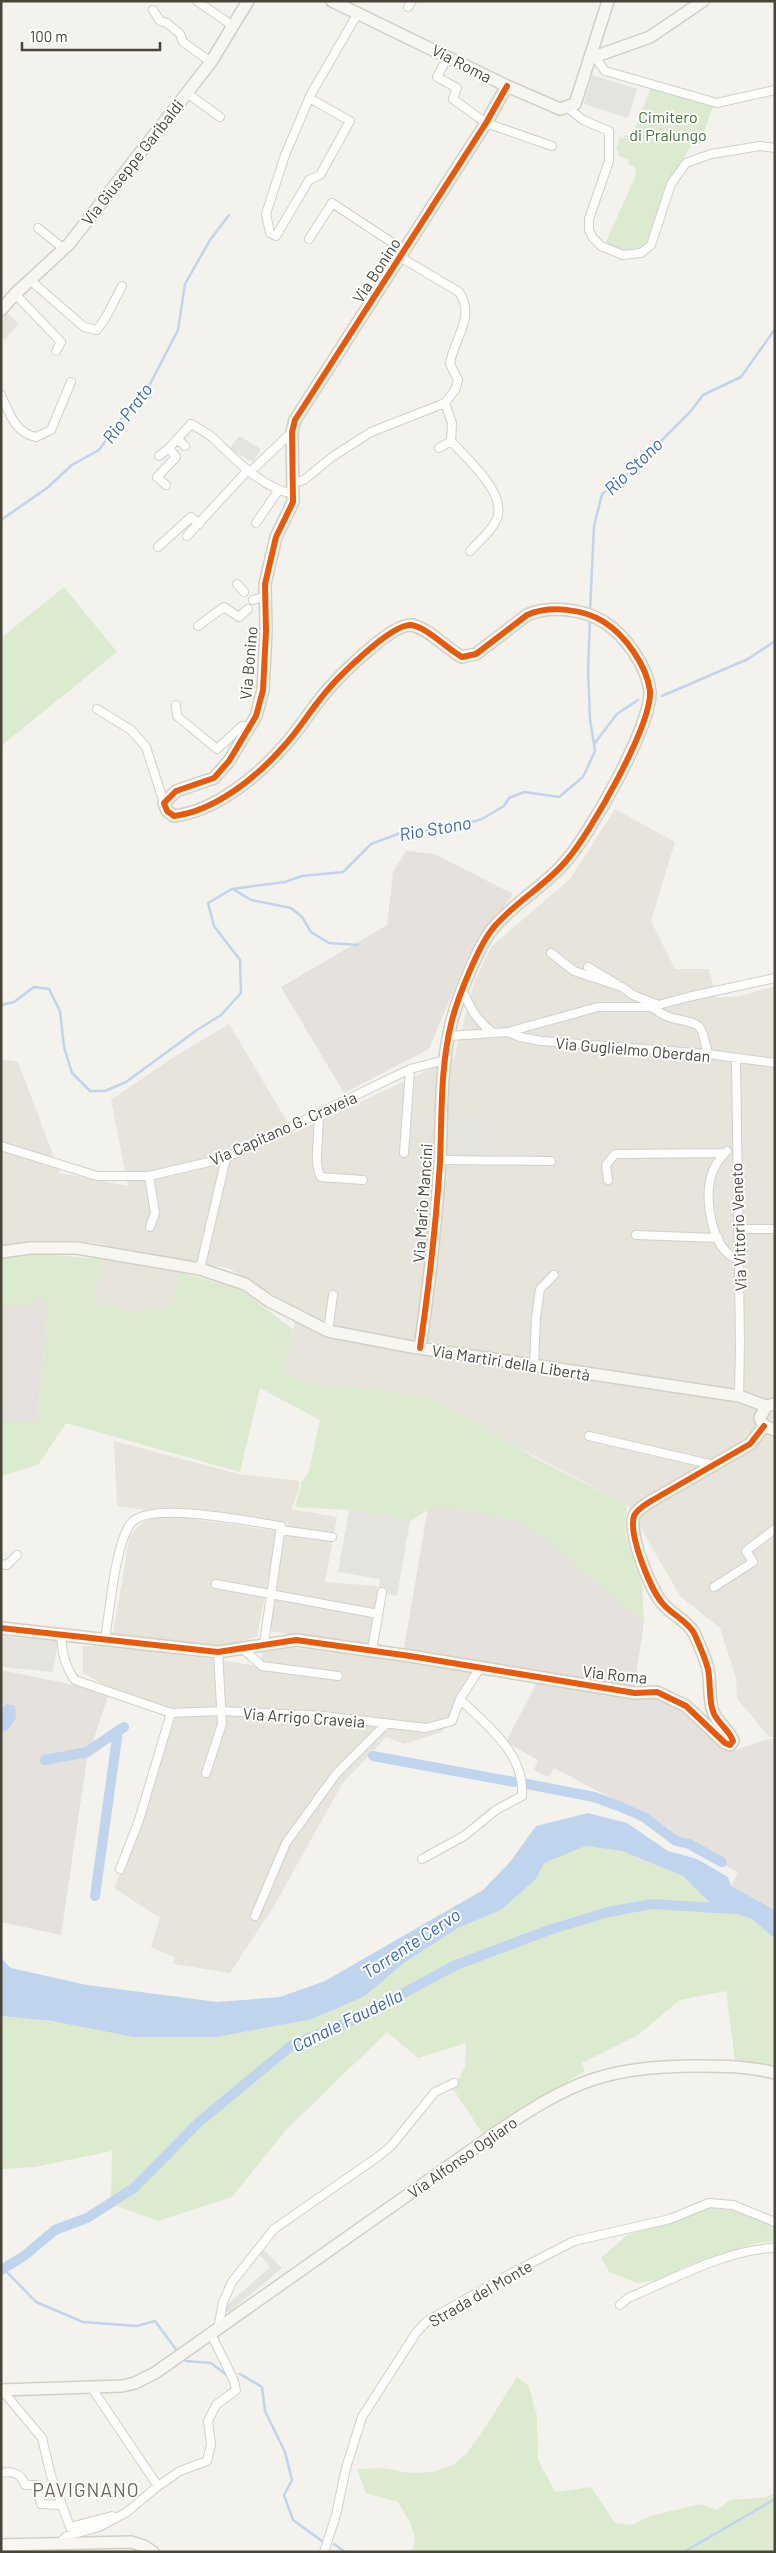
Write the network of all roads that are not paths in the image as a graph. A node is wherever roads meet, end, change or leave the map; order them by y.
1 (197, 1) edge
2 (248, 1) edge
3 (332, 1) edge
4 (608, 1) edge
5 (703, 1) edge
6 (153, 10) dead end
7 (358, 13) junction
8 (233, 26) junction
9 (448, 56) junction
10 (593, 58) junction
11 (210, 62) junction
12 (507, 86) junction
13 (775, 90) edge
14 (187, 93) junction
15 (309, 98) junction
16 (568, 108) junction
17 (220, 117) dead end
18 (486, 123) junction
19 (552, 146) dead end
20 (775, 148) edge
21 (38, 228) dead end
22 (309, 239) dead end
23 (64, 249) junction
24 (403, 254) junction
25 (30, 280) junction
26 (122, 286) dead end
27 (15, 294) junction
28 (1, 310) edge
29 (56, 351) dead end
30 (71, 382) dead end
31 (1, 395) edge
32 (445, 403) junction
33 (292, 432) junction
34 (177, 439) junction
35 (451, 441) junction
36 (185, 446) dead end
37 (169, 448) junction
38 (439, 448) dead end
39 (159, 456) dead end
40 (250, 470) junction
41 (166, 485) dead end
42 (293, 488) junction
43 (278, 491) junction
44 (256, 522) dead end
45 (199, 524) junction
46 (187, 536) dead end
47 (158, 547) dead end
48 (470, 551) dead end
49 (237, 584) dead end
50 (253, 597) junction
51 (248, 608) dead end
52 (198, 626) dead end
53 (176, 705) dead end
54 (97, 709) dead end
55 (250, 727) junction
56 (164, 802) junction
57 (551, 952) dead end
58 (588, 967) dead end
59 (775, 978) edge
60 (622, 987) junction
61 (464, 991) junction
62 (654, 1006) junction
63 (492, 1032) junction
64 (508, 1032) junction
65 (449, 1036) junction
66 (708, 1054) junction
67 (736, 1058) junction
68 (445, 1060) junction
69 (775, 1063) edge
70 (410, 1069) junction
71 (318, 1113) junction
72 (736, 1144) junction
73 (1, 1146) edge
74 (404, 1153) dead end
75 (725, 1153) junction
76 (226, 1158) junction
77 (440, 1160) junction
78 (551, 1160) dead end
79 (149, 1176) junction
80 (364, 1180) dead end
81 (608, 1180) dead end
82 (150, 1227) dead end
83 (738, 1229) junction
84 (775, 1229) edge
85 (636, 1235) dead end
86 (718, 1238) junction
87 (1, 1252) edge
88 (739, 1260) junction
89 (200, 1270) junction
90 (554, 1275) dead end
91 (333, 1296) dead end
92 (328, 1331) junction
93 (420, 1348) junction
94 (534, 1366) junction
95 (739, 1396) junction
96 (770, 1405) edge
97 (769, 1428) edge
98 (589, 1436) dead end
99 (714, 1465) junction
100 (280, 1530) junction
101 (775, 1530) edge
102 (332, 1537) dead end
103 (17, 1556) dead end
104 (1, 1564) edge
105 (216, 1584) dead end
106 (714, 1586) dead end
107 (382, 1592) dead end
108 (271, 1593) junction
109 (378, 1614) junction
110 (1, 1628) edge
111 (61, 1633) junction
112 (106, 1639) junction
113 (264, 1643) junction
114 (243, 1649) junction
115 (372, 1650) junction
116 (218, 1652) junction
117 (480, 1668) junction
118 (338, 1676) dead end
119 (460, 1699) junction
120 (221, 1712) junction
121 (171, 1713) junction
122 (386, 1724) junction
123 (206, 1774) dead end
124 (422, 1859) dead end
125 (120, 1869) dead end
126 (256, 1916) dead end
127 (775, 2073) edge
128 (454, 2083) dead end
129 (775, 2222) edge
130 (775, 2248) edge
131 (620, 2305) dead end
132 (214, 2332) junction
133 (91, 2387) junction
134 (2, 2390) edge
135 (1, 2473) edge
136 (158, 2486) junction
137 (61, 2505) junction
138 (127, 2512) junction
139 (1, 2545) edge
140 (56, 2545) junction
141 (154, 2552) edge
142 (324, 2552) edge

1 - 8 street
2 - 8 street, Via Giuseppe Garibaldi
3 - 7 street, Via Roma
4 - 10 street
5 - 10 street
6 - 11 street
7 - 9 street, Via Roma
7 - 15 street
8 - 11 street, Via Giuseppe Garibaldi
9 - 12 street, Via Roma
9 - 18 street
10 - 13 street
10 - 16 street
11 - 14 street, Via Giuseppe Garibaldi
12 - 16 street, Via Roma
12 - 18 street, Via Bonino
14 - 17 street
14 - 23 street, Via Giuseppe Garibaldi
15 - 15 street
16 - 20 street
18 - 19 street
18 - 24 street, Via Bonino
21 - 23 street
22 - 24 street
23 - 25 street, Via Giuseppe Garibaldi
24 - 32 street
24 - 33 street, Via Bonino
25 - 26 street
25 - 27 street, Via Giuseppe Garibaldi
27 - 28 street, Via Giuseppe Garibaldi
27 - 29 street
30 - 31 street
32 - 35 street
32 - 42 street
33 - 40 street
33 - 42 street, Via Bonino
34 - 36 street
34 - 37 street
34 - 40 street
35 - 38 street
35 - 48 street
37 - 39 street
37 - 41 street
40 - 43 street
40 - 45 street
42 - 43 street
42 - 50 street, Via Bonino
43 - 44 street
45 - 46 street
45 - 47 street
49 - 50 street
50 - 55 street, Via Bonino
51 - 52 street
53 - 55 street
54 - 56 street
55 - 56 street, Via Bonino
56 - 61 street
57 - 60 street
58 - 60 street
59 - 62 street
60 - 62 street
61 - 63 street
61 - 65 street
62 - 64 street
62 - 66 street
63 - 64 street, Via Guglielmo Oberdan
63 - 65 street, Via Guglielmo Oberdan
64 - 66 street, Via Guglielmo Oberdan
65 - 68 street
66 - 67 street, Via Guglielmo Oberdan
67 - 69 street, Via Guglielmo Oberdan
67 - 72 street, Via Vittorio Veneto
68 - 70 street, Via Capitano G. Craveia
68 - 77 street, Via Mario Mancini
70 - 71 street, Via Capitano G. Craveia
70 - 74 street
71 - 76 street, Via Capitano G. Craveia
71 - 80 street
72 - 75 street
72 - 83 street, Via Vittorio Veneto
73 - 79 street, Via Capitano G. Craveia
75 - 81 street
75 - 86 street
76 - 79 street, Via Capitano G. Craveia
76 - 89 street
77 - 78 street
77 - 93 street, Via Mario Mancini
79 - 82 street
83 - 84 street
83 - 88 street, Via Vittorio Veneto
85 - 86 street
86 - 88 street
87 - 89 street, Via Martiri della Libertà
88 - 95 street, Via Vittorio Veneto
89 - 92 street, Via Martiri della Libertà
90 - 94 street
91 - 92 street
92 - 93 street, Via Martiri della Libertà
93 - 94 street, Via Martiri della Libertà
94 - 95 street, Via Martiri della Libertà
95 - 96 street, Via Martiri della Libertà
96 - 97 street
97 - 99 street, Via Roma
98 - 99 street
99 - 117 street, Via Roma
100 - 102 street
100 - 108 street
100 - 112 street
101 - 106 street
103 - 104 street
105 - 108 street
107 - 109 street
108 - 109 street
108 - 113 street
109 - 115 street
110 - 111 street, Via Roma
111 - 112 street, Via Roma
111 - 121 street
112 - 116 street, Via Roma
113 - 114 street, Via Roma
113 - 115 street, Via Roma
114 - 116 street, Via Roma
114 - 118 street
115 - 117 street, Via Roma
116 - 120 street, Via Arrigo Craveia
117 - 119 street, Via Arrigo Craveia
119 - 122 street, Via Arrigo Craveia
119 - 124 street
120 - 121 street
120 - 122 street, Via Arrigo Craveia
120 - 123 street, Via Arrigo Craveia
121 - 125 street
122 - 126 street, Via Arrigo Craveia
127 - 132 street, Via Alfonso Ogliaro
128 - 132 street
129 - 142 street, Strada del Monte
130 - 131 street
132 - 133 street, Via Alfonso Ogliaro
132 - 136 street
133 - 134 street
133 - 136 street
134 - 137 street
135 - 137 street
136 - 138 street
137 - 138 street
138 - 140 street
139 - 140 street
140 - 141 street

